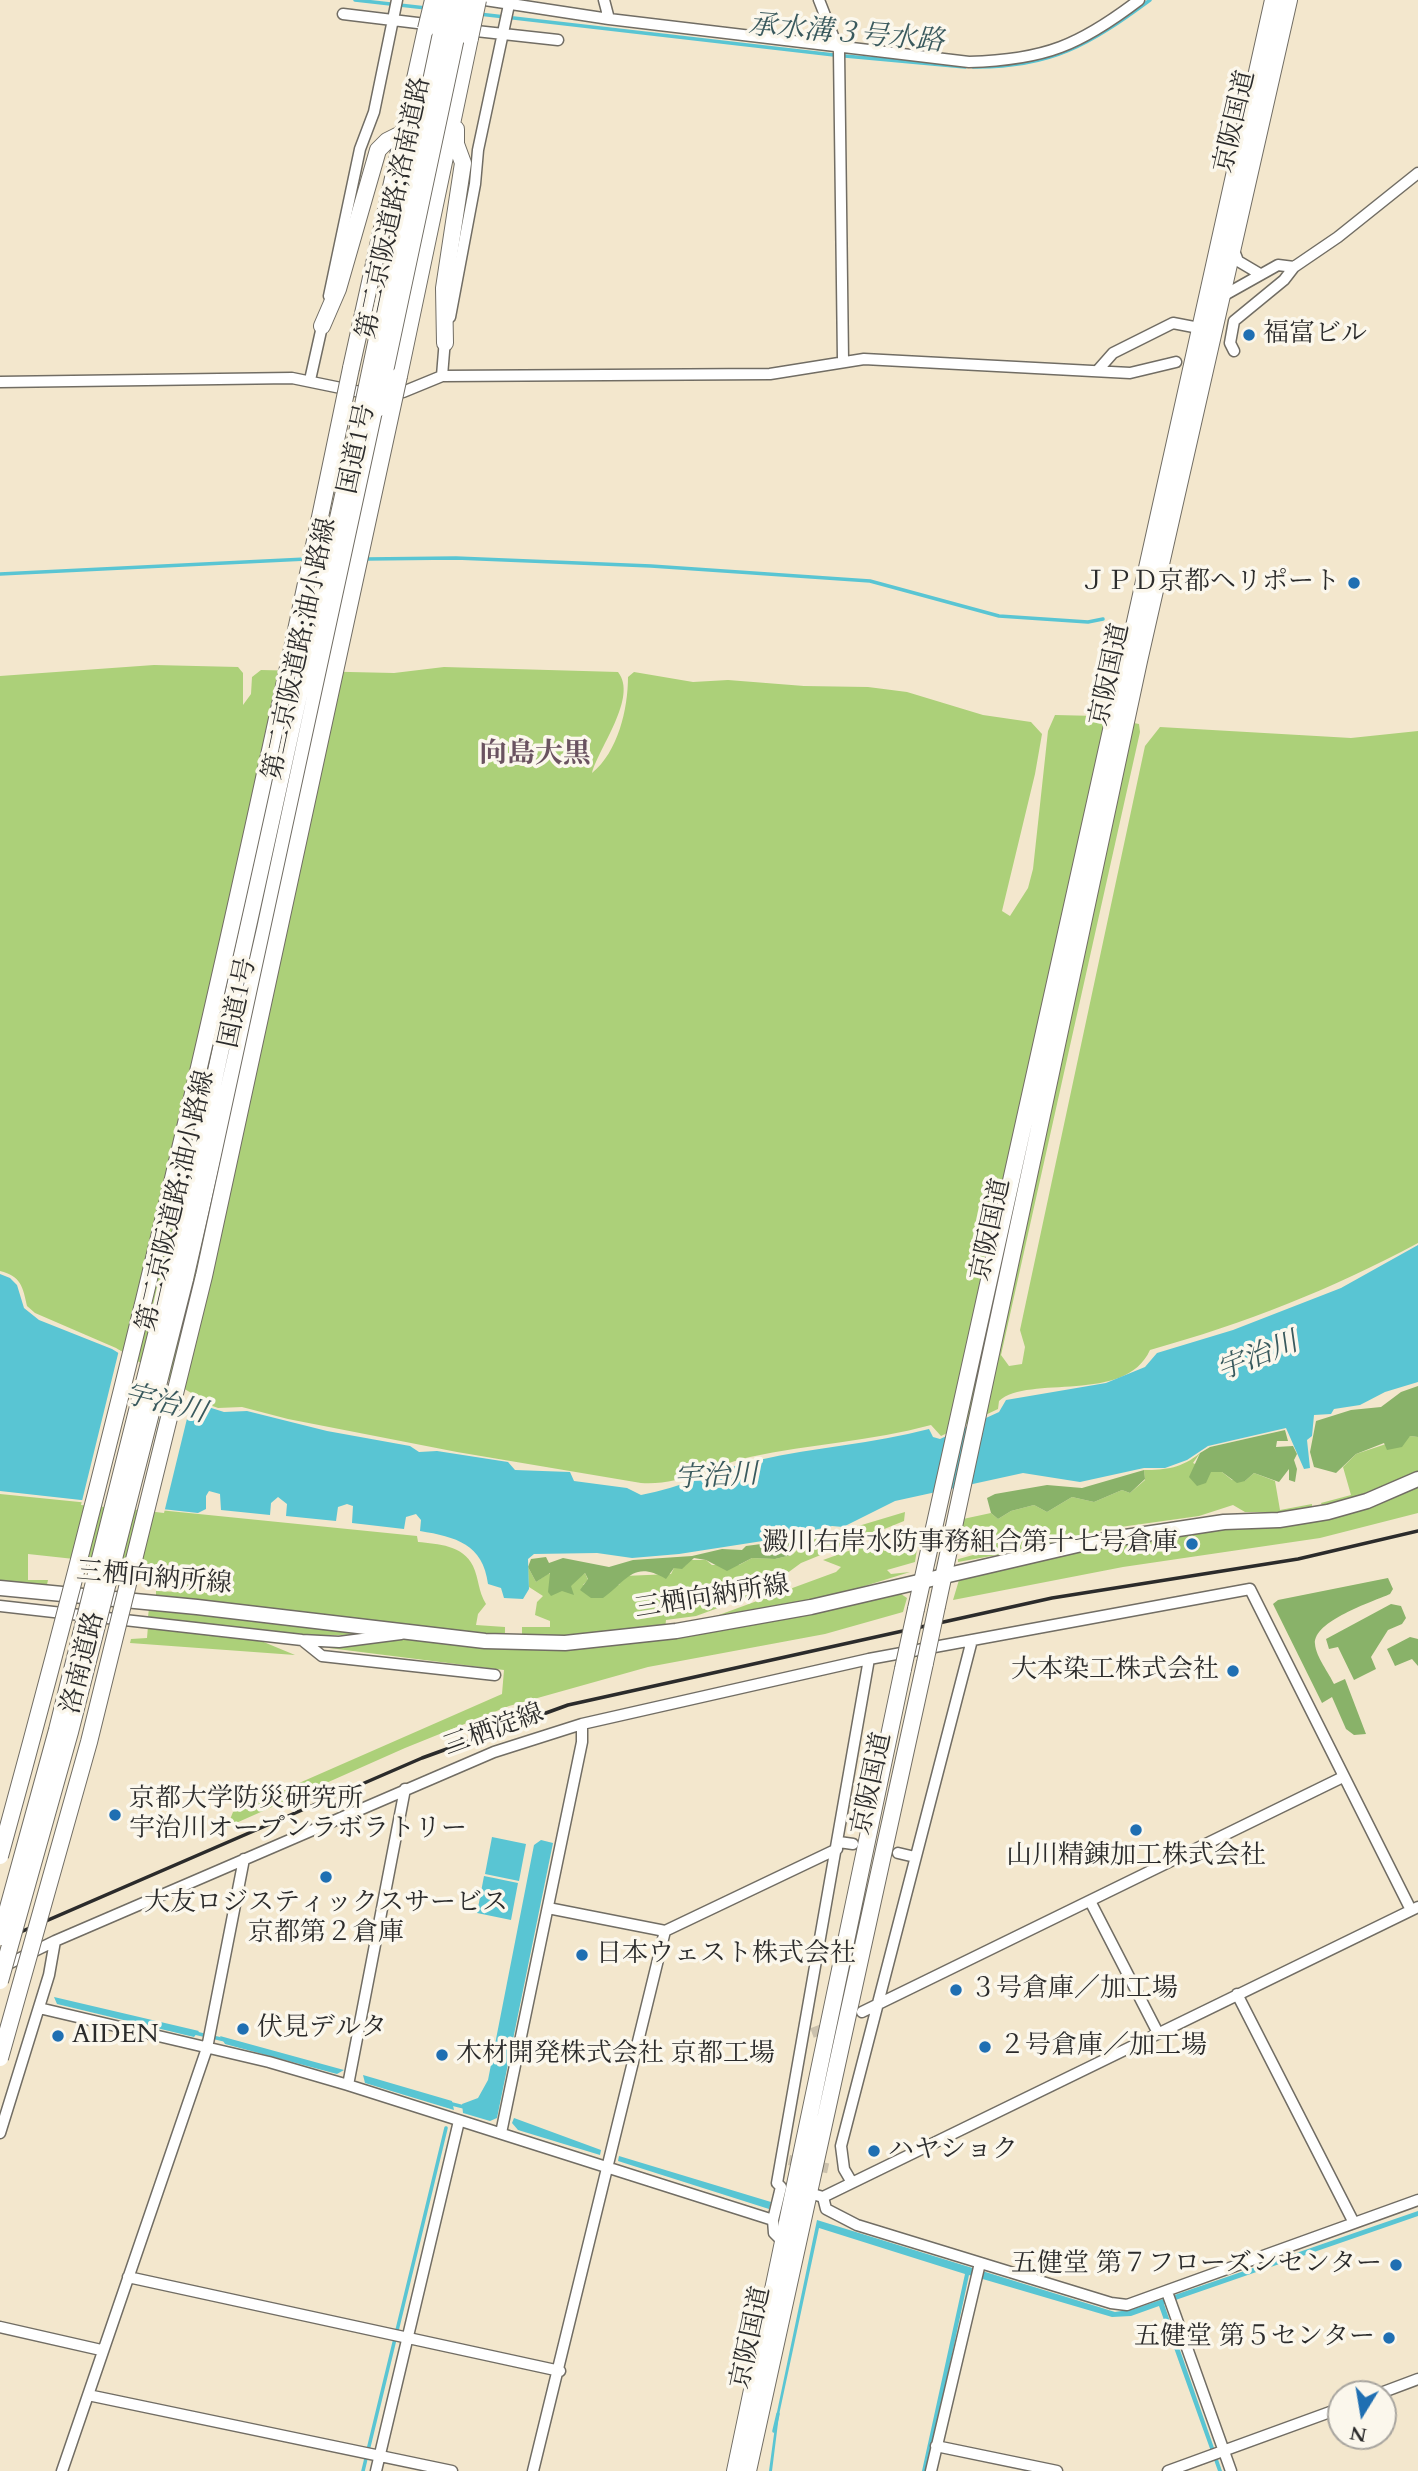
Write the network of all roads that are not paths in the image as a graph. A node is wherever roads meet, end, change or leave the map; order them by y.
1 (397, 0) edge
2 (433, 0) edge
3 (448, 0) edge
4 (464, 0) edge
5 (478, 0) edge
6 (485, 0) edge
7 (604, 0) edge
8 (819, 0) edge
9 (1139, 0) edge
10 (1273, 0) edge
11 (1289, 0) edge
12 (509, 4) edge
13 (343, 14) dead end
14 (393, 18) junction
15 (609, 19) junction
16 (503, 34) junction
17 (558, 40) dead end
18 (838, 48) junction
19 (453, 117) junction
20 (405, 132) junction
21 (1418, 173) edge
22 (1233, 247) junction
23 (1294, 267) junction
24 (1260, 274) junction
25 (1220, 297) junction
26 (322, 327) junction
27 (1199, 328) junction
28 (444, 343) junction
29 (1234, 351) dead end
30 (843, 360) junction
31 (1175, 362) dead end
32 (1098, 370) junction
33 (442, 376) junction
34 (310, 380) junction
35 (0, 382) edge
36 (367, 424) junction
37 (1129, 672) junction
38 (150, 1274) joint
39 (204, 1276) joint
40 (1418, 1479) edge
41 (944, 1571) junction
42 (924, 1574) junction
43 (0, 1588) edge
44 (0, 1606) edge
45 (411, 1633) junction
46 (302, 1640) junction
47 (972, 1640) junction
48 (869, 1659) junction
49 (495, 1675) dead end
50 (582, 1724) junction
51 (1343, 1777) junction
52 (405, 1789) junction
53 (853, 1844) dead end
54 (838, 1845) junction
55 (898, 1853) dead end
56 (0, 1856) edge
57 (915, 1857) junction
58 (244, 1859) junction
59 (1090, 1901) junction
60 (548, 1908) junction
61 (1415, 1908) edge
62 (665, 1931) junction
63 (0, 1937) edge
64 (55, 1941) junction
65 (0, 1968) edge
66 (0, 1981) edge
67 (1237, 1994) junction
68 (876, 2007) junction
69 (39, 2008) junction
70 (862, 2012) dead end
71 (1158, 2033) junction
72 (207, 2048) junction
73 (0, 2058) edge
74 (349, 2078) junction
75 (458, 2121) junction
76 (502, 2130) junction
77 (0, 2133) edge
78 (609, 2167) junction
79 (831, 2169) tunnel mouth
80 (844, 2169) junction
81 (851, 2181) junction
82 (802, 2192) junction
83 (1418, 2200) edge
84 (773, 2220) junction
85 (1354, 2223) junction
86 (790, 2239) junction
87 (978, 2269) junction
88 (128, 2277) junction
89 (1169, 2297) junction
90 (0, 2327) edge
91 (407, 2338) junction
92 (101, 2350) junction
93 (560, 2371) junction
94 (1418, 2379) edge
95 (1397, 2387) edge
96 (88, 2395) junction
97 (1327, 2413) edge
98 (936, 2446) junction
99 (1223, 2451) junction
100 (380, 2455) junction
101 (62, 2471) edge
102 (376, 2471) edge
103 (452, 2471) edge
104 (533, 2471) edge
105 (735, 2471) edge
106 (748, 2471) edge
107 (931, 2471) edge
108 (1057, 2471) edge
109 (1168, 2471) edge
110 (1230, 2471) edge

1 - 14 street
2 - 20 highway, 国道1号, bridge
3 - 36 highway, 第二京阪道路;洛南道路, bridge
4 - 36 highway, 第二京阪道路;洛南道路, bridge
5 - 19 highway, 国道1号, bridge
6 - 12 street
7 - 15 street
8 - 18 street
9 - 18 street
10 - 27 highway, 京阪国道
11 - 22 highway, 京阪国道
12 - 15 street
12 - 16 street
13 - 14 street
14 - 16 street
14 - 26 street
15 - 18 street
16 - 17 street
16 - 28 street
18 - 30 street
19 - 28 highway
19 - 39 highway, 国道1号, bridge
20 - 26 highway
20 - 38 highway, 国道1号, bridge
21 - 23 street
22 - 24 street
22 - 25 highway, 京阪国道
23 - 24 street
23 - 29 street
24 - 25 street
25 - 37 highway, 京阪国道
26 - 34 street
27 - 32 street
27 - 37 highway, 京阪国道
28 - 33 street
30 - 32 street
30 - 33 street
31 - 32 street
33 - 34 street
34 - 35 street
36 - 63 highway, 第二京阪道路;油小路線, bridge
36 - 66 highway, 第二京阪道路;油小路線, bridge
37 - 41 highway, 京阪国道
37 - 42 highway, 京阪国道
38 - 56 highway, 洛南道路, bridge
39 - 73 highway, 洛南道路, bridge
40 - 41 main road, 三栖向納所線
41 - 42 main road, 三栖向納所線
41 - 82 highway, 京阪国道, bridge
42 - 45 main road, 三栖向納所線
42 - 82 highway, 京阪国道, bridge
43 - 45 main road, 三栖向納所線
44 - 46 street
45 - 46 street
46 - 49 street
47 - 48 street, 三栖淀線
47 - 51 street, 三栖淀線
47 - 57 street
48 - 50 street, 三栖淀線
48 - 54 street
50 - 52 street, 三栖淀線
50 - 60 street
51 - 59 street
51 - 61 street
52 - 58 street, 三栖淀線
52 - 74 street
53 - 54 street
54 - 62 street
54 - 82 street
55 - 57 street
57 - 68 street
58 - 64 street, 三栖淀線
58 - 72 street
59 - 68 street
59 - 71 street
60 - 62 street
60 - 76 street
61 - 67 street
62 - 78 street
64 - 65 street, 三栖淀線
64 - 69 street
67 - 71 street
67 - 85 street
68 - 70 street
68 - 80 street
69 - 72 street
69 - 77 street
71 - 81 street
72 - 74 street
72 - 88 street
74 - 75 street
75 - 76 street
75 - 91 street
76 - 78 street
78 - 84 street
78 - 93 street
79 - 80 street
80 - 81 street
81 - 82 street
82 - 84 street
82 - 86 highway, 京阪国道
82 - 87 street
83 - 85 street
84 - 86 street
85 - 89 street
86 - 105 highway, 京阪国道
86 - 106 highway, 京阪国道
87 - 89 street
87 - 98 street
88 - 91 street
88 - 92 street
89 - 99 street
90 - 92 street
91 - 93 street
91 - 100 street
92 - 96 street
93 - 104 street
94 - 95 street
96 - 100 street
96 - 101 street
97 - 99 street
98 - 107 street
98 - 108 street
99 - 109 street
99 - 110 street
100 - 102 street
100 - 103 street

